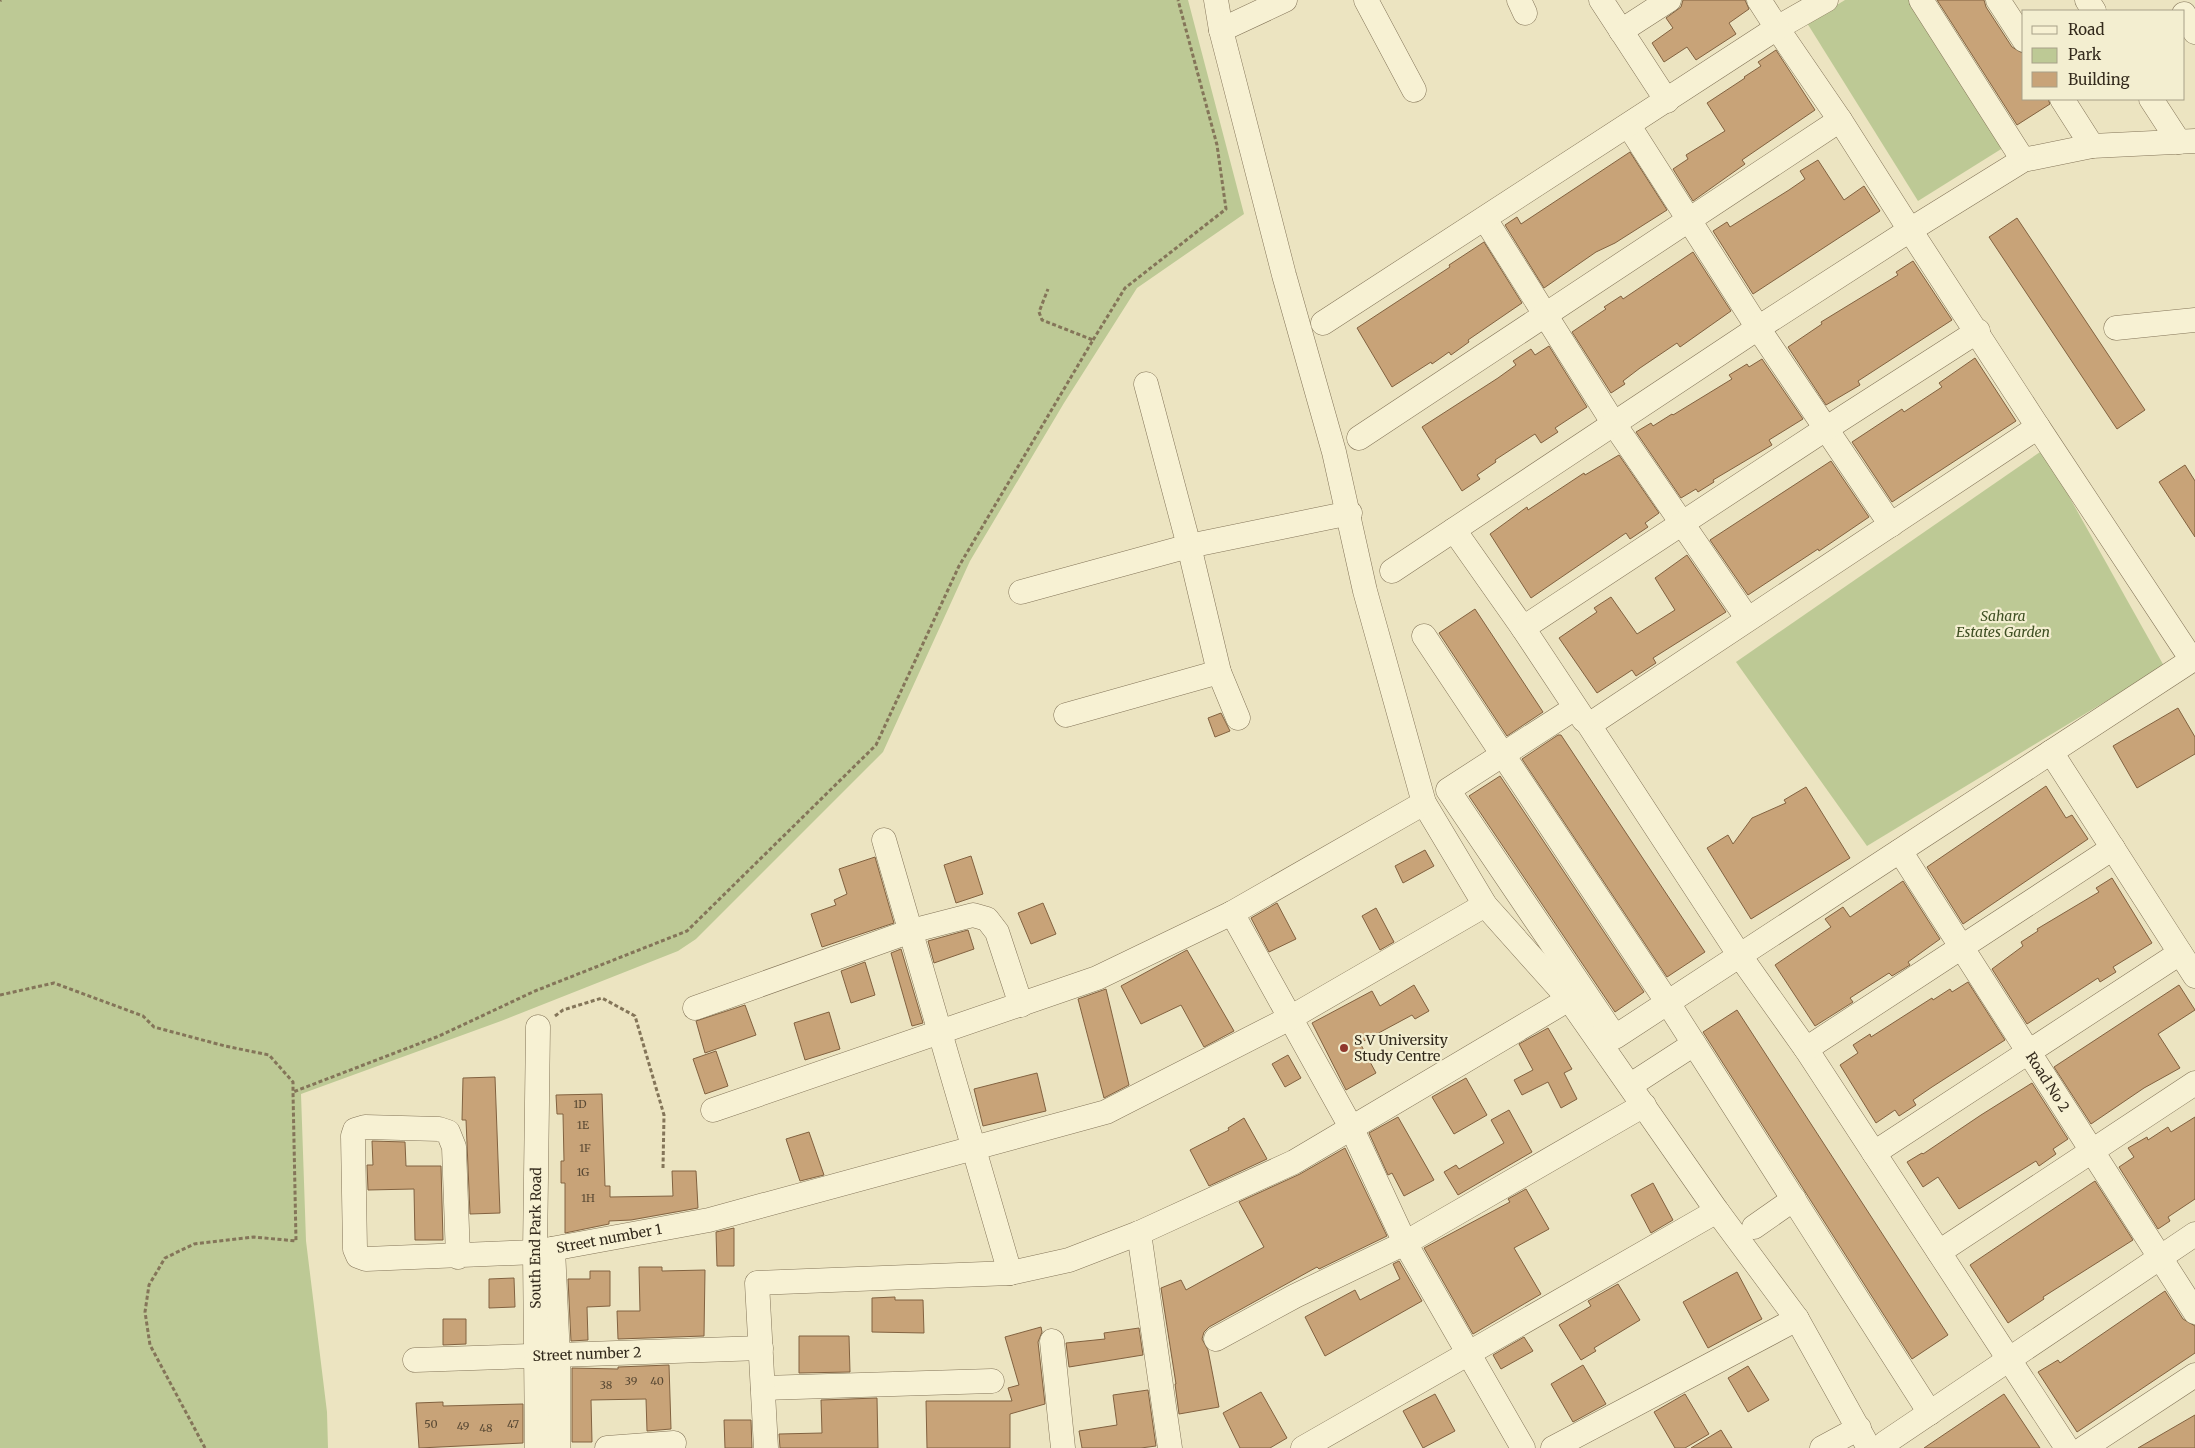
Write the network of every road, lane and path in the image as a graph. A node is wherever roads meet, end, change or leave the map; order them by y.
1 (1178, 0) edge
2 (1216, 0) edge
3 (1285, 0) edge
4 (1366, 0) edge
5 (1601, 0) edge
6 (1669, 0) edge
7 (1759, 0) edge
8 (1826, 0) edge
9 (1920, 0) edge
10 (1998, 0) edge
11 (1778, 28) junction
12 (1221, 30) junction
13 (1621, 31) junction
14 (2022, 37) edge
15 (1414, 90) dead end
16 (2152, 100) edge
17 (1667, 101) junction
18 (2070, 102) edge
19 (1840, 120) junction
20 (1629, 126) junction
21 (2187, 142) edge
22 (2092, 146) junction
23 (2023, 160) junction
24 (1485, 219) junction
25 (1688, 219) junction
26 (1910, 230) junction
27 (1048, 289) dead end
28 (1546, 313) junction
29 (2195, 320) edge
30 (1323, 323) dead end
31 (1758, 328) junction
32 (2116, 328) dead end
33 (1978, 331) junction
34 (1093, 340) junction
35 (1146, 384) dead end
36 (1614, 424) junction
37 (2038, 427) junction
38 (1827, 428) junction
39 (1359, 438) dead end
40 (1350, 513) junction
41 (1681, 524) junction
42 (1891, 525) junction
43 (1454, 530) junction
44 (1189, 546) junction
45 (1392, 570) dead end
46 (1020, 592) dead end
47 (1747, 618) junction
48 (1524, 628) junction
49 (1424, 636) dead end
50 (2194, 662) edge
51 (1219, 672) junction
52 (1066, 716) dead end
53 (1582, 717) junction
54 (1238, 718) dead end
55 (2051, 752) junction
56 (1504, 756) junction
57 (1424, 803) junction
58 (884, 840) dead end
59 (2113, 848) junction
60 (1900, 850) junction
61 (1485, 905) junction
62 (1232, 912) junction
63 (910, 931) junction
64 (1962, 947) junction
65 (2180, 953) junction
66 (1740, 956) junction
67 (2195, 976) edge
68 (0, 995) edge
69 (1569, 999) junction
70 (1668, 1003) junction
71 (1021, 1005) junction
72 (695, 1008) dead end
73 (1290, 1018) junction
74 (538, 1027) joint
75 (942, 1032) junction
76 (1694, 1044) junction
77 (1806, 1049) junction
78 (2029, 1052) junction
79 (1640, 1079) dead end
80 (2195, 1083) edge
81 (293, 1092) junction
82 (1644, 1105) junction
83 (713, 1110) dead end
84 (1352, 1128) junction
85 (973, 1147) junction
86 (2092, 1150) junction
87 (1874, 1153) junction
88 (663, 1168) dead end
89 (1794, 1199) junction
90 (1717, 1211) junction
91 (1754, 1228) dead end
92 (1139, 1233) junction
93 (2195, 1234) edge
94 (1405, 1243) junction
95 (544, 1251) junction
96 (1939, 1252) junction
97 (458, 1257) junction
98 (2161, 1258) junction
99 (1010, 1272) junction
100 (2195, 1312) edge
101 (1797, 1319) junction
102 (1216, 1339) dead end
103 (1052, 1341) dead end
104 (761, 1348) junction
105 (1470, 1353) junction
106 (547, 1357) junction
107 (2009, 1359) junction
108 (415, 1360) dead end
109 (2195, 1374) edge
110 (992, 1381) dead end
111 (763, 1388) junction
112 (1930, 1413) junction
113 (1871, 1440) edge
114 (674, 1443) dead end
115 (205, 1448) edge
116 (537, 1448) edge
117 (558, 1448) edge
118 (607, 1448) edge
119 (766, 1448) edge
120 (1063, 1448) edge
121 (1170, 1448) edge
122 (1303, 1448) edge
123 (1523, 1448) edge
124 (1553, 1448) edge
125 (1822, 1448) edge
126 (2066, 1448) edge
127 (2084, 1448) edge

1 - 34 path
2 - 12 street
3 - 12 street
4 - 15 street
5 - 13 street
6 - 13 street
7 - 11 street
8 - 11 street
9 - 23 street
10 - 14 street
11 - 17 street
11 - 19 street
12 - 40 street
13 - 17 street
16 - 21 street
17 - 20 street
18 - 22 street
19 - 25 street
19 - 26 street
20 - 24 street
20 - 25 street
21 - 22 street
22 - 23 street
23 - 26 street
24 - 28 street
24 - 30 street
25 - 28 street
25 - 31 street
26 - 31 street
26 - 33 street
27 - 34 path
28 - 36 street
28 - 39 street
29 - 32 street
31 - 36 street
31 - 38 street
33 - 37 street
33 - 38 street
34 - 81 path
35 - 44 street
36 - 41 street
36 - 43 street
37 - 42 street
37 - 50 street
38 - 41 street
38 - 42 street
40 - 44 street
40 - 57 street
41 - 47 street
41 - 48 street
42 - 47 street
43 - 45 street
43 - 48 street
44 - 46 street
44 - 51 street
47 - 53 street
48 - 53 street
49 - 56 street
50 - 55 street
51 - 52 street
51 - 54 street
53 - 56 street
53 - 66 street
55 - 59 street
55 - 60 street
56 - 70 street
56 - 70 street
57 - 61 street
57 - 62 street
58 - 63 street
59 - 64 street
59 - 65 street
60 - 64 street, Road No 2
60 - 66 street
61 - 69 street
61 - 73 street, Street number 1
62 - 71 street
62 - 73 street
63 - 71 street
63 - 72 street
63 - 75 street
64 - 77 street
64 - 78 street, Road No 2
65 - 67 street
65 - 78 street
66 - 70 street
66 - 77 street
68 - 81 path
69 - 82 street
69 - 84 street
70 - 76 street
71 - 75 street
73 - 84 street
73 - 85 street, Street number 1
74 - 88 path
74 - 95 street, South End Park Road
75 - 83 street
75 - 85 street
76 - 79 street
76 - 89 street
77 - 87 street
78 - 86 street, Road No 2
78 - 87 street
80 - 86 street
81 - 115 path
82 - 90 street
82 - 94 street
84 - 92 street
84 - 94 street
85 - 95 street, Street number 1
85 - 99 street
86 - 96 street
86 - 98 street, Road No 2
87 - 96 street
89 - 91 street
89 - 112 street
90 - 101 street
90 - 105 street
92 - 99 street
92 - 121 street
93 - 98 street
94 - 102 street
94 - 105 street
95 - 97 street, Street number 1
95 - 106 street, South End Park Road
96 - 107 street
97 - 97 street, Street number 1
98 - 100 street, Road No 2
98 - 107 street
99 - 104 street
101 - 113 street
101 - 124 street
103 - 120 street
104 - 106 street, Street number 2
104 - 111 street
105 - 122 street
105 - 123 street
106 - 108 street, Street number 2
106 - 116 street, South End Park Road
106 - 117 street, South End Park Road
107 - 112 street
107 - 126 street
109 - 127 street
110 - 111 street
111 - 119 street
112 - 113 street
113 - 125 street
114 - 118 street

